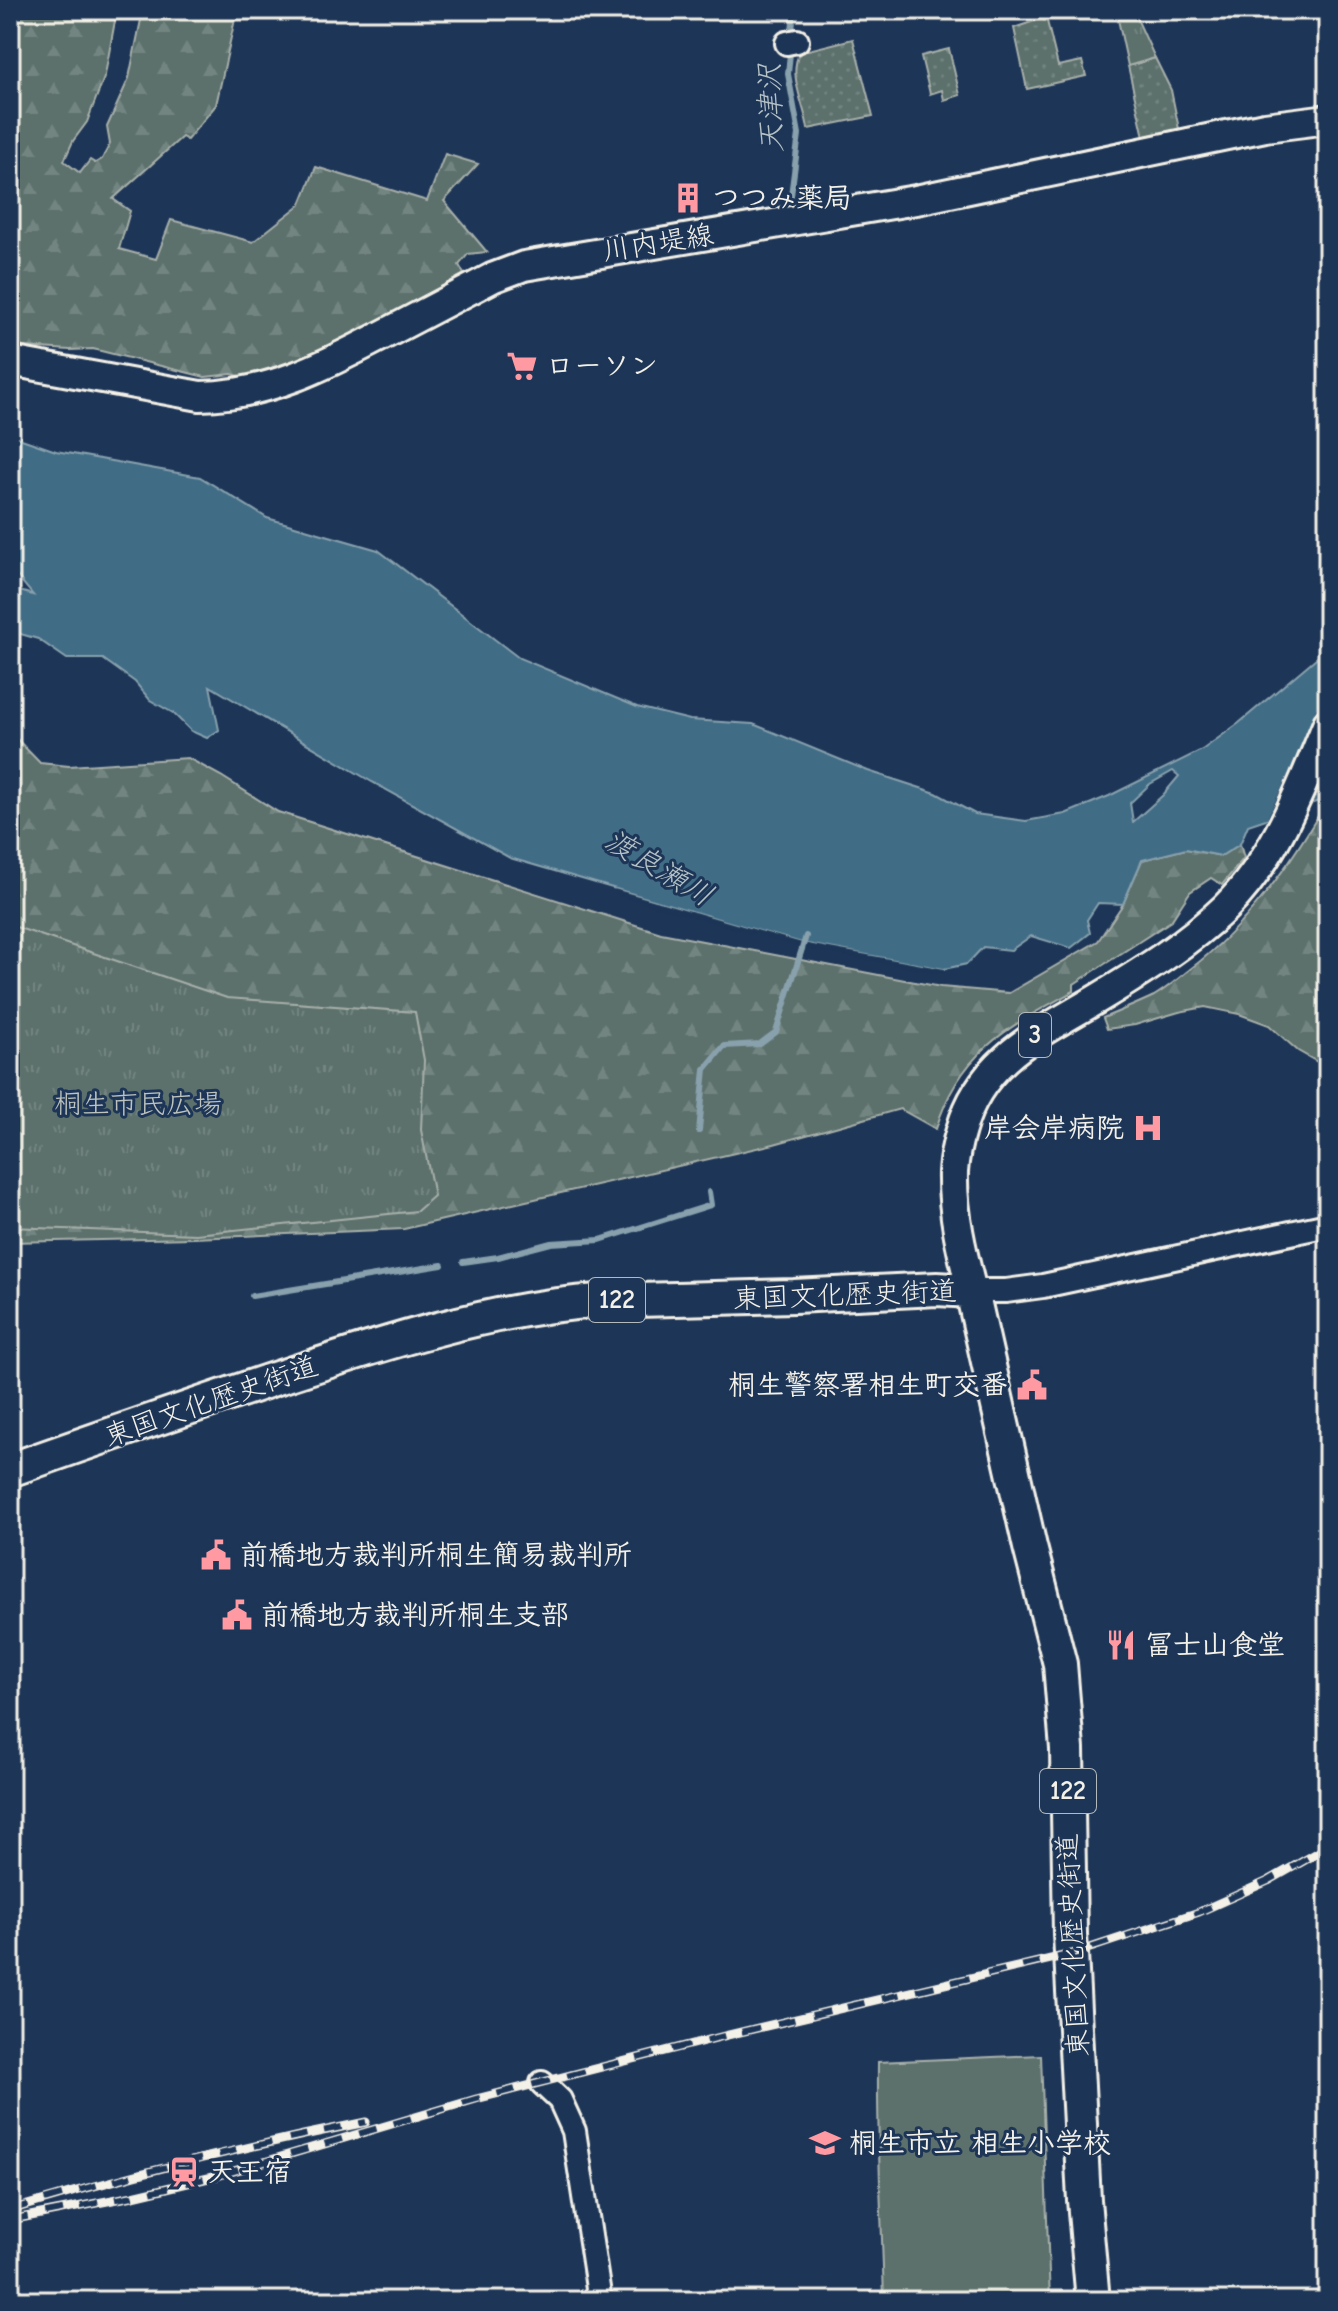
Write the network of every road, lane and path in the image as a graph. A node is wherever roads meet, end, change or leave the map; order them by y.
1 (1328, 119) edge
2 (10, 361) edge
3 (1328, 723) edge
4 (1328, 1225) edge
5 (972, 1291) junction
6 (10, 1470) edge
7 (542, 2083) dead end
8 (600, 2301) edge
9 (1093, 2301) edge

1 - 2 main road, 川内堤線
3 - 5 main road, 3
4 - 5 street
5 - 6 highway, 東国文化歴史街道 / 122
5 - 9 highway, 東国文化歴史街道 / 122
7 - 8 street

